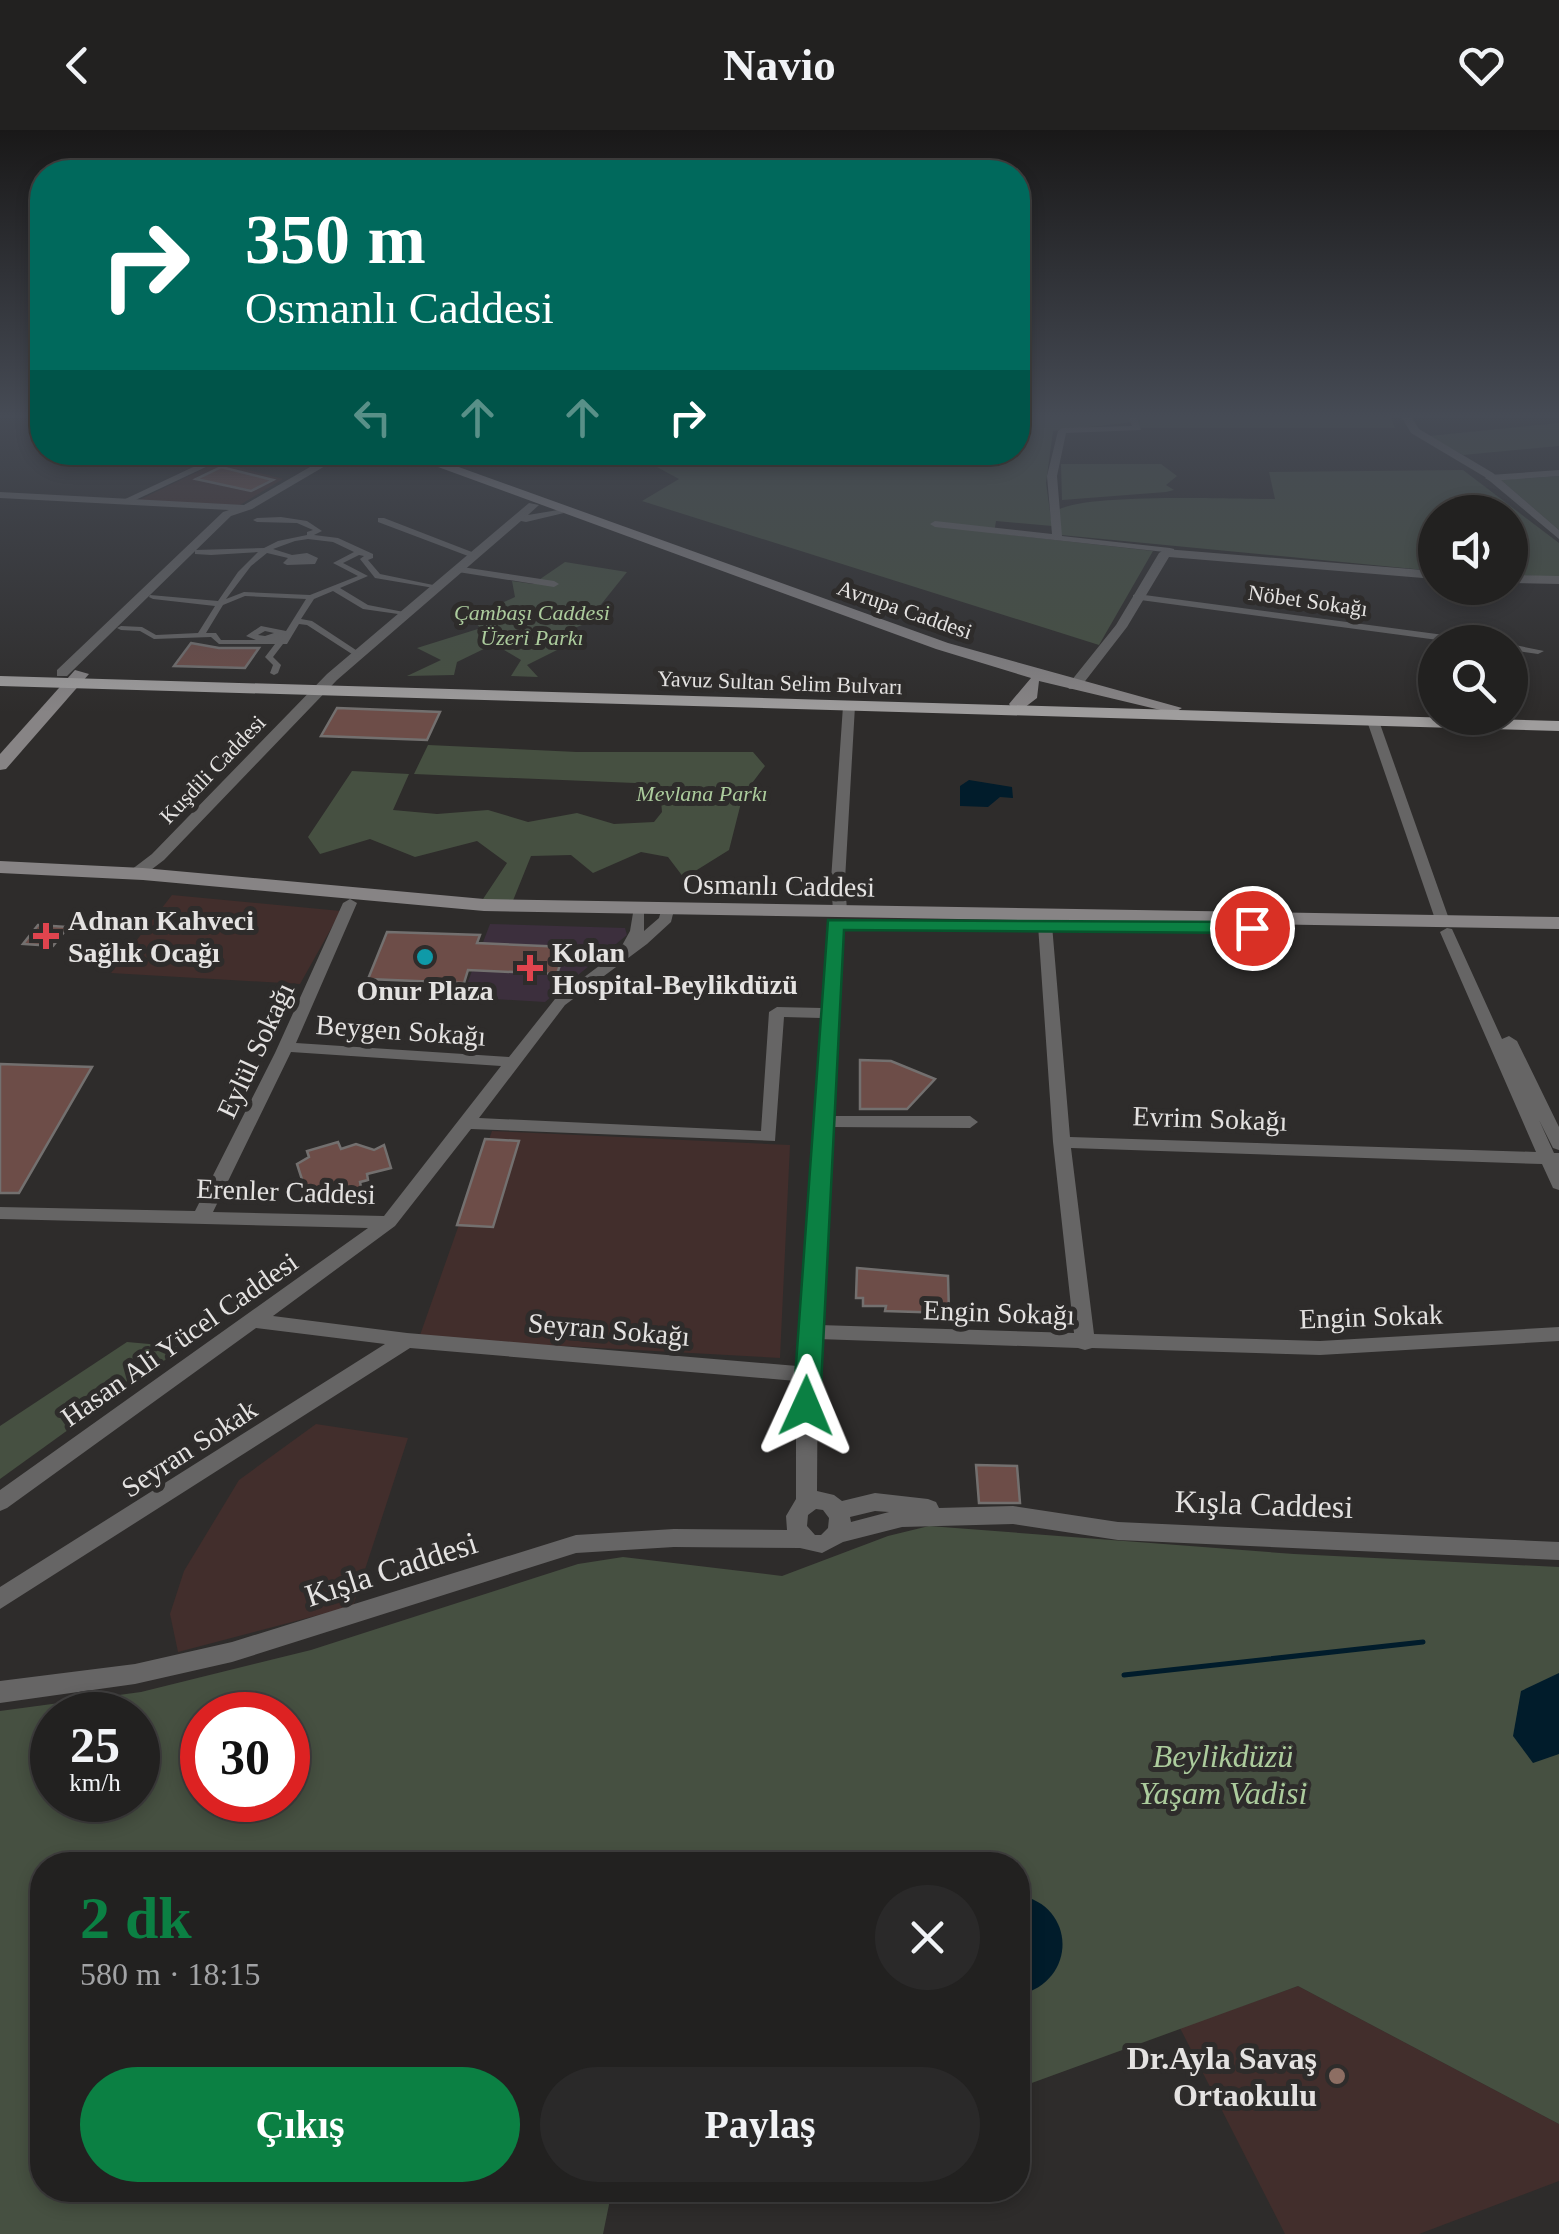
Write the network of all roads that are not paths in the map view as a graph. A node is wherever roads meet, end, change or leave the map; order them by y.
1 (225, 516) edge
2 (236, 516) edge
3 (529, 516) edge
4 (531, 516) edge
5 (560, 516) edge
6 (561, 516) edge
7 (1055, 516) edge
8 (1535, 516) edge
9 (257, 520) dead end
10 (381, 520) dead end
11 (935, 524) dead end
12 (314, 536) junction
13 (1559, 536) edge
14 (1057, 538) junction
15 (272, 549) junction
16 (198, 552) junction
17 (360, 552) junction
18 (1170, 552) junction
19 (472, 554) junction
20 (337, 563) junction
21 (462, 570) junction
22 (1418, 574) edge
23 (1528, 579) edge
24 (1559, 580) edge
25 (554, 584) dead end
26 (434, 586) junction
27 (334, 588) junction
28 (153, 596) junction
29 (312, 597) junction
30 (1137, 597) junction
31 (226, 598) junction
32 (404, 613) junction
33 (296, 622) junction
34 (121, 628) junction
35 (200, 634) junction
36 (1418, 635) edge
37 (282, 637) junction
38 (1528, 650) edge
39 (1538, 651) dead end
40 (0, 677) edge
41 (67, 678) junction
42 (278, 681) junction
43 (332, 682) junction
44 (1032, 683) junction
45 (1074, 686) junction
46 (393, 688) junction
47 (843, 702) junction
48 (1018, 704) junction
49 (1072, 708) junction
50 (1173, 708) junction
51 (1418, 715) edge
52 (1373, 720) junction
53 (1528, 720) edge
54 (1559, 722) edge
55 (0, 755) edge
56 (0, 765) edge
57 (0, 867) edge
58 (0, 876) edge
59 (138, 882) junction
60 (350, 903) junction
61 (639, 914) junction
62 (666, 915) junction
63 (838, 918) junction
64 (1559, 923) edge
65 (1446, 924) junction
66 (1045, 925) junction
67 (1559, 932) edge
68 (625, 950) junction
69 (830, 1013) junction
70 (286, 1048) junction
71 (512, 1062) junction
72 (822, 1121) junction
73 (970, 1122) dead end
74 (468, 1123) junction
75 (1062, 1142) junction
76 (1559, 1144) edge
77 (1552, 1159) edge
78 (1559, 1184) edge
79 (0, 1213) edge
80 (202, 1216) junction
81 (389, 1222) junction
82 (251, 1320) junction
83 (810, 1332) junction
84 (1559, 1334) edge
85 (407, 1340) junction
86 (1085, 1343) junction
87 (1185, 1346) joint
88 (806, 1374) junction
89 (0, 1502) edge
90 (807, 1503) junction
91 (839, 1511) junction
92 (968, 1515) junction
93 (836, 1536) junction
94 (805, 1538) junction
95 (1559, 1551) edge
96 (0, 1599) edge
97 (0, 1692) edge

1 - 41 street
2 - 16 street
3 - 19 street
4 - 21 street
5 - 44 main road, Avrupa Caddesi
6 - 45 main road, Avrupa Caddesi
7 - 14 street
8 - 13 street
9 - 12 street
10 - 19 street
11 - 14 street
12 - 15 street
12 - 17 street
14 - 18 street
15 - 16 street
15 - 20 street
15 - 31 street
16 - 28 street
17 - 20 street
17 - 26 street
18 - 22 street
18 - 30 street
19 - 26 street
20 - 27 street
21 - 25 street
21 - 43 street
23 - 24 street
26 - 32 street
27 - 29 street
27 - 32 street
28 - 31 street
28 - 34 street
29 - 31 street
29 - 33 street
30 - 36 street, Nöbet Sokağı
30 - 45 street
31 - 35 street
32 - 43 street
33 - 37 street
33 - 43 street
34 - 35 street
34 - 41 street
35 - 37 street
37 - 42 street
38 - 39 street
40 - 41 main road, Yavuz Sultan Selim Bulvarı
41 - 42 main road, Yavuz Sultan Selim Bulvarı
41 - 55 main road
41 - 56 main road
42 - 43 main road
42 - 43 main road, Yavuz Sultan Selim Bulvarı
43 - 46 main road, Yavuz Sultan Selim Bulvarı
43 - 46 main road
43 - 59 street, Kuşdili Caddesi
44 - 48 main road
44 - 49 main road, Avrupa Caddesi
45 - 49 main road
45 - 50 main road, Avrupa Caddesi
46 - 47 main road, Yavuz Sultan Selim Bulvarı
47 - 48 main road, Yavuz Sultan Selim Bulvarı
47 - 49 main road, Yavuz Sultan Selim Bulvarı
47 - 63 street
48 - 49 main road, Yavuz Sultan Selim Bulvarı
49 - 50 main road, Yavuz Sultan Selim Bulvarı
49 - 52 main road, Yavuz Sultan Selim Bulvarı
50 - 51 main road, Yavuz Sultan Selim Bulvarı
52 - 54 main road, Yavuz Sultan Selim Bulvarı
52 - 65 street
53 - 54 main road, Yavuz Sultan Selim Bulvarı
57 - 59 main road, Osmanlı Caddesi
58 - 59 main road, Osmanlı Caddesi
59 - 60 main road, Osmanlı Caddesi
59 - 61 main road, Osmanlı Caddesi
60 - 61 main road, Osmanlı Caddesi
60 - 70 street, Eylül Sokağı
61 - 62 main road, Osmanlı Caddesi
61 - 68 street
62 - 63 main road, Osmanlı Caddesi
62 - 68 street, Erenler Caddesi
63 - 65 main road, Osmanlı Caddesi
63 - 66 main road, Osmanlı Caddesi
63 - 69 street
64 - 65 main road, Osmanlı Caddesi
65 - 66 main road, Osmanlı Caddesi
65 - 67 main road, Osmanlı Caddesi
65 - 76 street
65 - 77 street
66 - 75 street
68 - 71 street, Erenler Caddesi
69 - 72 street
69 - 74 street
70 - 71 street, Beygen Sokağı
70 - 80 street, Eylül Sokağı
71 - 74 street, Erenler Caddesi
72 - 73 street
72 - 83 street
74 - 81 street, Erenler Caddesi
75 - 77 street, Evrim Sokağı
75 - 86 street
77 - 78 street
79 - 80 street, Erenler Caddesi
80 - 81 street, Erenler Caddesi
81 - 82 street, Hasan Ali Yücel Caddesi
82 - 85 street, Seyran Sokağı
82 - 89 street, Hasan Ali Yücel Caddesi
83 - 86 street, Engin Sokağı
83 - 88 street
84 - 87 street, Engin Sokak
85 - 88 street, Seyran Sokağı
85 - 96 street, Seyran Sokak
86 - 87 street, Engin Sokağı
88 - 90 street
90 - 91 street
90 - 94 street
91 - 92 street
91 - 93 street
92 - 93 street
92 - 95 street, Kışla Caddesi
93 - 94 street
94 - 97 street, Kışla Caddesi

